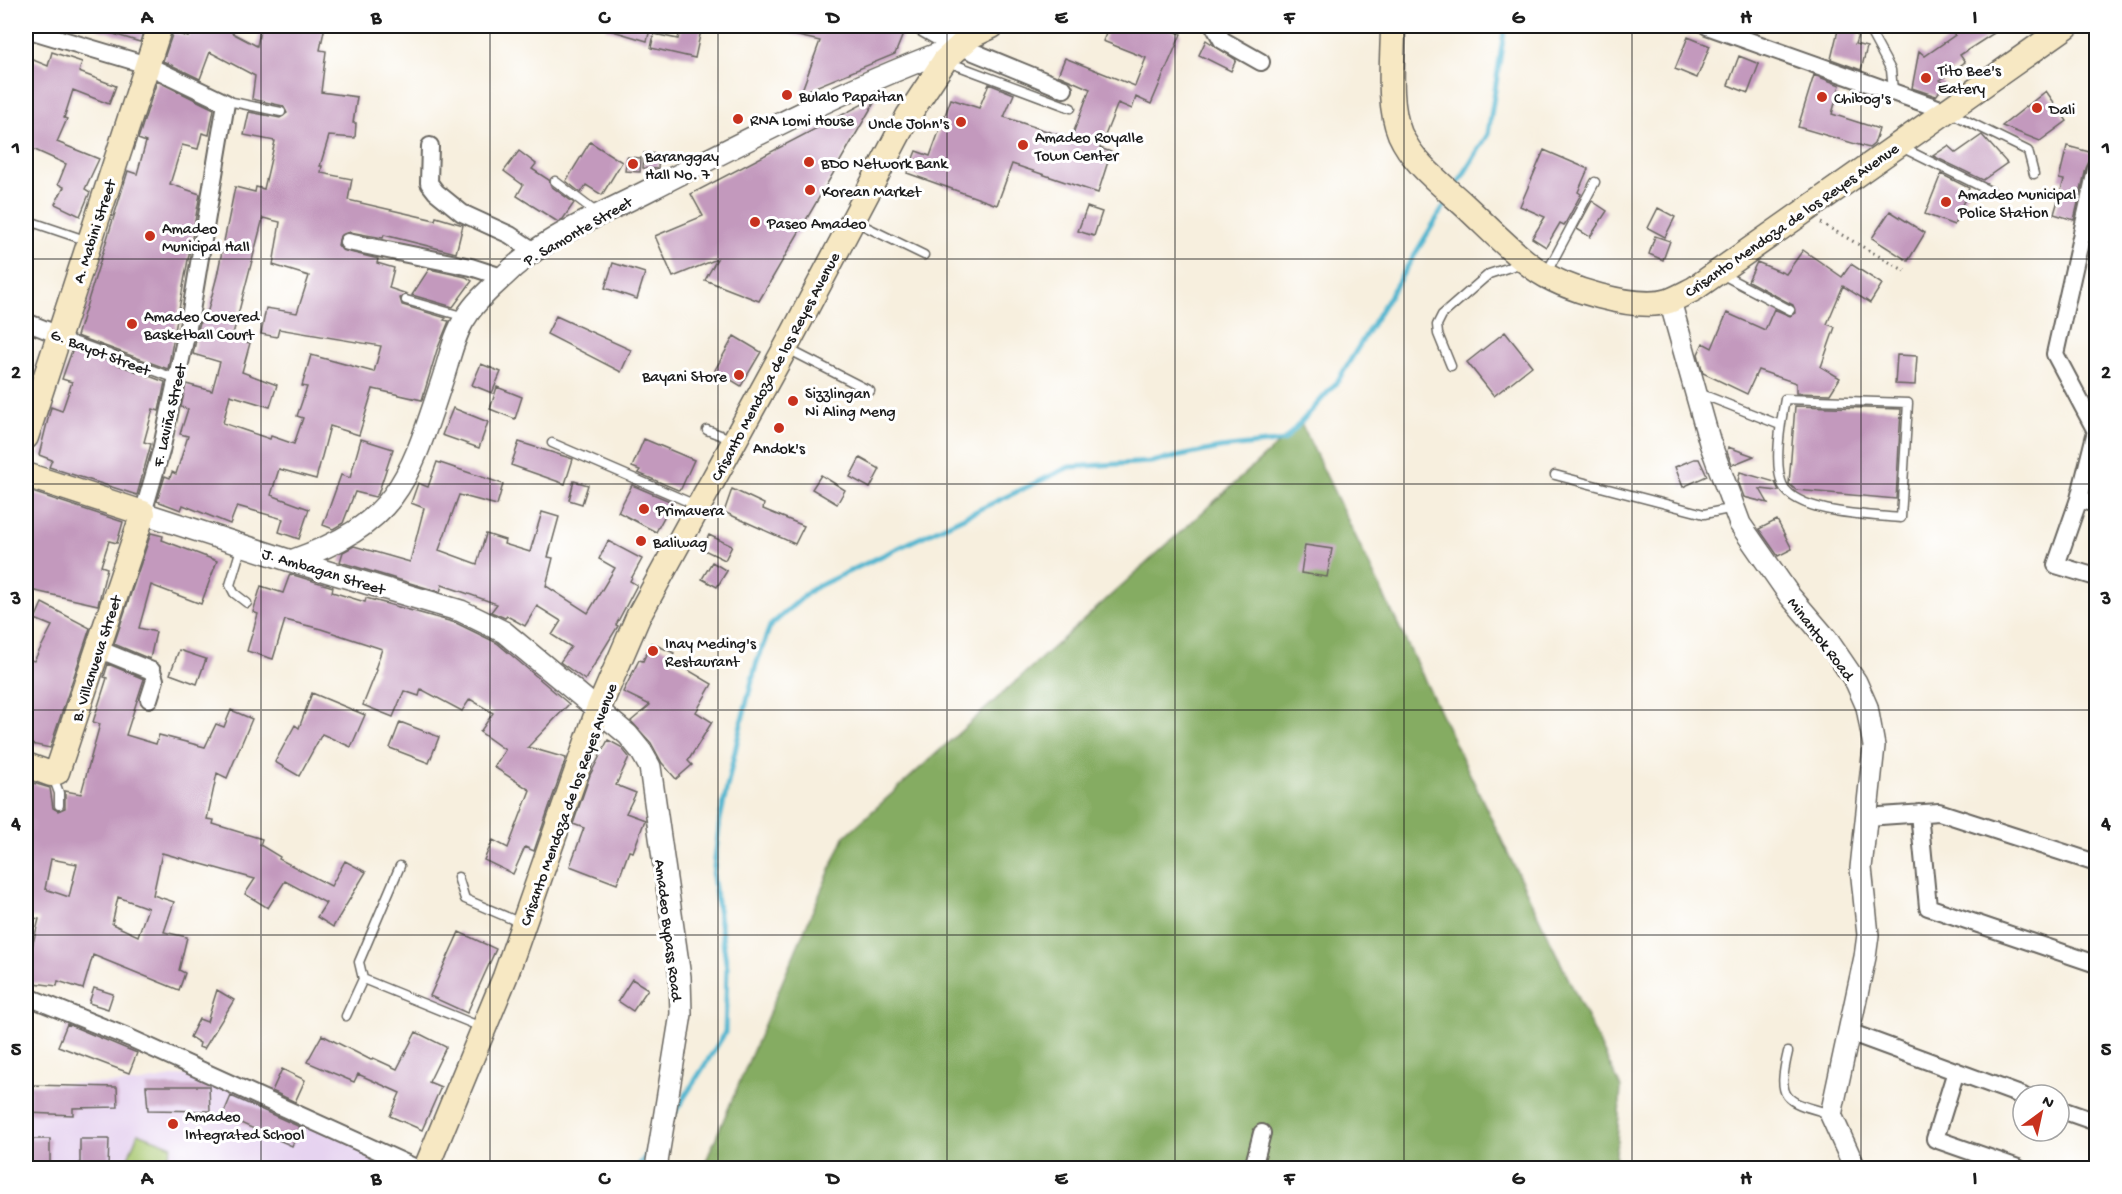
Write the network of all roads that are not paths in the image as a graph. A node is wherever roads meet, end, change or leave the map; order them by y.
1 (160, 26) edge
2 (924, 26) edge
3 (992, 26) edge
4 (1214, 26) edge
5 (1393, 26) edge
6 (1707, 26) edge
7 (2067, 26) edge
8 (26, 30) edge
9 (1872, 35) dead end
10 (952, 53) junction
11 (1261, 62) dead end
12 (147, 65) junction
13 (1064, 89) dead end
14 (1893, 90) junction
15 (223, 100) junction
16 (1071, 108) dead end
17 (1946, 111) junction
18 (281, 112) dead end
19 (1898, 145) junction
20 (430, 146) dead end
21 (2097, 170) edge
22 (2034, 174) dead end
23 (555, 181) dead end
24 (1595, 182) dead end
25 (1992, 192) dead end
26 (599, 215) junction
27 (29, 221) edge
28 (852, 221) junction
29 (89, 242) junction
30 (348, 242) dead end
31 (26, 246) edge
32 (534, 251) junction
33 (924, 255) dead end
34 (1535, 268) junction
35 (1718, 272) junction
36 (502, 277) junction
37 (406, 300) dead end
38 (1670, 301) junction
39 (1790, 310) dead end
40 (465, 317) junction
41 (26, 322) edge
42 (59, 335) junction
43 (786, 347) junction
44 (1451, 366) dead end
45 (177, 379) junction
46 (870, 391) dead end
47 (1694, 391) junction
48 (1780, 425) junction
49 (707, 430) dead end
50 (2096, 431) edge
51 (26, 437) edge
52 (734, 440) junction
53 (552, 443) dead end
54 (26, 475) edge
55 (1555, 475) dead end
56 (2079, 499) junction
57 (2097, 504) edge
58 (698, 507) junction
59 (1734, 508) junction
60 (143, 513) junction
61 (242, 545) junction
62 (291, 561) junction
63 (2097, 577) edge
64 (247, 603) dead end
65 (98, 649) junction
66 (149, 699) dead end
67 (598, 710) junction
68 (26, 765) edge
69 (51, 774) junction
70 (59, 805) dead end
71 (1919, 813) junction
72 (1866, 817) junction
73 (2097, 863) edge
74 (400, 866) dead end
75 (458, 877) dead end
76 (525, 924) junction
77 (2097, 964) edge
78 (363, 979) junction
79 (26, 996) edge
80 (346, 1016) dead end
81 (484, 1028) junction
82 (1849, 1032) junction
83 (1788, 1052) dead end
84 (1956, 1071) junction
85 (2011, 1092) edge
86 (2071, 1113) edge
87 (1831, 1114) junction
88 (2097, 1122) edge
89 (1262, 1132) dead end
90 (656, 1164) edge
91 (416, 1168) edge
92 (426, 1168) edge
93 (1253, 1168) edge
94 (1855, 1168) edge
95 (2018, 1168) edge

1 - 12 main road, A. Mabini Street
2 - 10 street
3 - 10 main road, Crisanto Mendoza de los Reyes Avenue
4 - 11 street
5 - 34 main road, Crisanto Mendoza de los Reyes Avenue
6 - 14 street
7 - 17 main road, Crisanto Mendoza de los Reyes Avenue
8 - 12 street
9 - 14 lane
10 - 13 street
10 - 16 lane
10 - 26 street, P. Samonte Street
10 - 28 main road, Crisanto Mendoza de los Reyes Avenue
12 - 15 street
12 - 29 main road, A. Mabini Street
14 - 17 street
15 - 18 lane
15 - 45 street, F. Laviña Street
17 - 19 main road, Crisanto Mendoza de los Reyes Avenue
17 - 22 lane
19 - 25 lane
19 - 35 main road, Crisanto Mendoza de los Reyes Avenue
20 - 32 street
21 - 50 street
23 - 26 lane
24 - 34 lane
26 - 32 street, P. Samonte Street
27 - 29 lane
27 - 31 lane
28 - 33 lane
28 - 43 main road, Crisanto Mendoza de los Reyes Avenue
29 - 42 main road, A. Mabini Street
30 - 36 street
32 - 36 street, P. Samonte Street
34 - 38 main road, Crisanto Mendoza de los Reyes Avenue
34 - 44 lane
35 - 38 main road, Crisanto Mendoza de los Reyes Avenue
35 - 39 lane
36 - 40 street, P. Samonte Street
37 - 40 lane
38 - 47 street, Minantok Road
40 - 62 street, P. Samonte Street
41 - 42 street, G. Bayot Street
42 - 45 lane, G. Bayot Street
42 - 51 main road, A. Mabini Street
43 - 46 lane
43 - 52 main road, Crisanto Mendoza de los Reyes Avenue
45 - 60 street, F. Laviña Street
47 - 48 lane
47 - 59 street, Minantok Road
48 - 48 lane
49 - 52 lane
50 - 56 street
52 - 58 main road, Crisanto Mendoza de los Reyes Avenue
53 - 58 lane
54 - 60 main road, J. Ambagan Street
55 - 59 lane
56 - 57 street
56 - 63 street
58 - 67 main road, Crisanto Mendoza de los Reyes Avenue
59 - 72 street, Minantok Road
60 - 61 street, J. Ambagan Street
60 - 65 main road, B. Villanueva Street
61 - 62 street, J. Ambagan Street
61 - 64 lane
62 - 67 street, J. Ambagan Street
65 - 66 street
65 - 69 main road, B. Villanueva Street
67 - 76 main road, Crisanto Mendoza de los Reyes Avenue
67 - 90 street, Amadeo Bypass Road
68 - 69 main road
69 - 70 lane
71 - 72 street
71 - 73 street
71 - 77 street
72 - 82 street, Minantok Road
74 - 78 lane
75 - 76 lane
76 - 81 main road, Crisanto Mendoza de los Reyes Avenue
78 - 80 lane
78 - 81 lane
79 - 91 street
81 - 92 main road, Crisanto Mendoza de los Reyes Avenue
82 - 84 street
82 - 87 street, Minantok Road
83 - 87 lane
84 - 85 street
84 - 95 street
86 - 88 street
87 - 94 street
89 - 93 street

